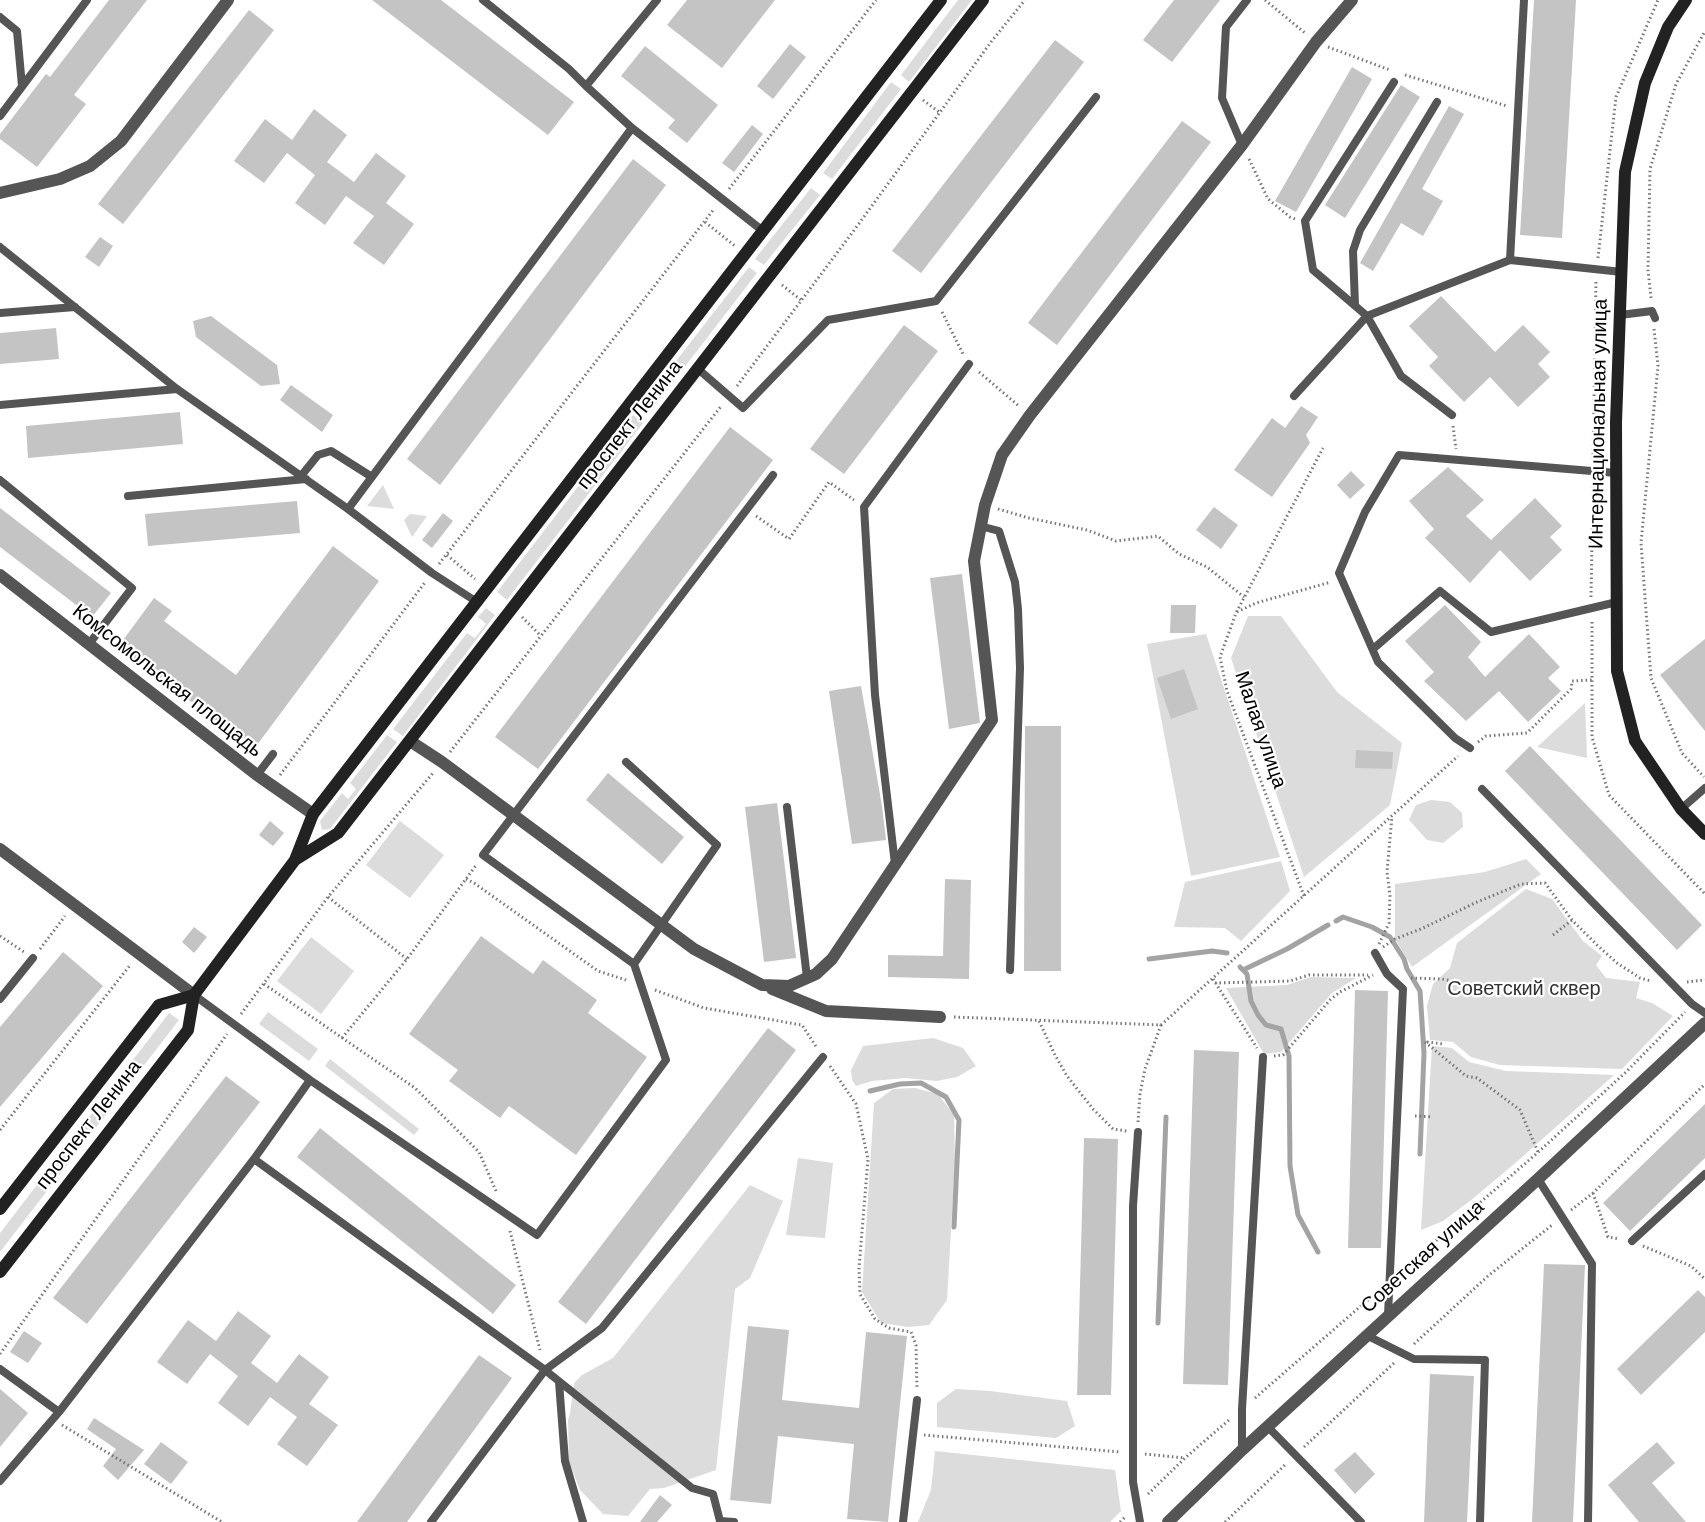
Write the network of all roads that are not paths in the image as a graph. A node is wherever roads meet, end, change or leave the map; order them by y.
1 (87, 0) edge
2 (228, 0) edge
3 (483, 0) edge
4 (657, 0) edge
5 (941, 0) edge
6 (983, 0) edge
7 (1247, 0) edge
8 (1352, 0) edge
9 (1524, 0) edge
10 (1686, 0) edge
11 (0, 17) edge
12 (1394, 82) dead end
13 (22, 86) junction
14 (586, 86) junction
15 (1096, 97) dead end
16 (1437, 102) dead end
17 (0, 116) edge
18 (632, 128) junction
19 (1242, 145) junction
20 (0, 193) edge
21 (764, 231) junction
22 (0, 247) edge
23 (1510, 260) junction
24 (1622, 272) junction
25 (1355, 305) junction
26 (75, 307) junction
27 (0, 313) edge
28 (1654, 314) road end
29 (1620, 315) junction
30 (1367, 316) junction
31 (969, 364) road end
32 (698, 369) junction
33 (177, 388) junction
34 (1294, 396) dead end
35 (0, 405) edge
36 (1452, 415) road end
37 (1616, 473) junction
38 (773, 475) dead end
39 (303, 477) junction
40 (372, 477) junction
41 (0, 480) edge
42 (128, 496) dead end
43 (348, 509) junction
44 (980, 526) junction
45 (0, 575) edge
46 (477, 602) junction
47 (1617, 602) junction
48 (89, 644) junction
49 (1373, 649) junction
50 (410, 741) junction
51 (1470, 748) road end
52 (273, 754) dead end
53 (626, 762) dead end
54 (257, 775) junction
55 (1705, 788) edge
56 (1482, 789) dead end
57 (787, 807) dead end
58 (1681, 809) junction
59 (313, 814) junction
60 (512, 814) junction
61 (1705, 834) edge
62 (0, 849) edge
63 (295, 860) junction
64 (895, 864) junction
65 (662, 925) junction
66 (1375, 953) road end
67 (33, 958) road end
68 (634, 964) junction
69 (1010, 970) dead end
70 (807, 978) junction
71 (762, 985) junction
72 (194, 995) junction
73 (0, 999) edge
74 (1705, 1013) edge
75 (940, 1017) road end
76 (1705, 1023) edge
77 (823, 1057) road end
78 (1263, 1057) road end
79 (310, 1080) junction
80 (1138, 1132) road end
81 (254, 1159) junction
82 (1705, 1174) edge
83 (1538, 1179) junction
84 (0, 1209) edge
85 (1632, 1242) dead end
86 (0, 1272) edge
87 (1388, 1315) junction
88 (1366, 1335) junction
89 (0, 1369) edge
90 (545, 1370) junction
91 (559, 1382) junction
92 (917, 1400) road end
93 (59, 1412) junction
94 (1267, 1426) junction
95 (1242, 1450) junction
96 (0, 1481) edge
97 (431, 1522) edge
98 (583, 1522) edge
99 (734, 1522) edge
100 (903, 1522) edge
101 (1140, 1522) edge
102 (1168, 1522) edge
103 (1361, 1522) edge
104 (1480, 1522) edge
105 (1588, 1522) edge

1 - 13 lane
2 - 20 street
3 - 14 lane
4 - 14 lane
5 - 21 main road, проспект Ленина
6 - 32 main road, проспект Ленина
7 - 19 lane
8 - 19 street
9 - 23 lane
10 - 24 main road, Интернациональная улица
11 - 13 lane
12 - 25 lane
13 - 17 lane
14 - 18 lane
15 - 32 lane
16 - 25 lane
18 - 21 lane
18 - 40 lane
19 - 44 street
21 - 46 main road, проспект Ленина
22 - 26 lane
23 - 24 lane
23 - 30 lane
24 - 29 main road, Интернациональная улица
25 - 30 lane
26 - 27 lane
26 - 33 lane
28 - 29 lane
29 - 37 main road, Интернациональная улица
30 - 34 lane
30 - 36 lane
31 - 64 lane
32 - 50 main road, проспект Ленина
33 - 35 lane
33 - 39 lane
37 - 47 main road, Интернациональная улица
37 - 49 lane
38 - 60 lane
39 - 40 lane
39 - 42 lane
39 - 43 lane
40 - 43 lane
41 - 48 lane
43 - 46 lane
44 - 64 street
44 - 69 lane
45 - 48 street, Комсомольская площадь
46 - 59 main road, проспект Ленина
47 - 49 lane
47 - 58 main road, Интернациональная улица
48 - 54 street, Комсомольская площадь
49 - 51 lane
50 - 60 street
50 - 63 main road, проспект Ленина
52 - 54 lane
53 - 65 lane
54 - 59 street, Комсомольская площадь
55 - 58 lane
56 - 74 lane
57 - 70 lane
58 - 61 main road, Интернациональная улица
59 - 63 main road, проспект Ленина
60 - 65 street
60 - 68 lane
62 - 72 street
63 - 72 main road, проспект Ленина
64 - 70 street
65 - 68 lane
65 - 71 street
66 - 87 lane
67 - 73 lane
68 - 79 lane
70 - 71 street
71 - 75 street
72 - 79 lane
72 - 84 main road, проспект Ленина
72 - 86 main road, проспект Ленина
76 - 83 street, Советская улица
77 - 90 lane
78 - 95 lane
79 - 81 lane
80 - 101 lane
81 - 90 lane
81 - 93 lane
82 - 85 lane
83 - 87 street, Советская улица
83 - 105 lane
87 - 88 street, Советская улица
88 - 94 street, Советская улица
88 - 104 lane
89 - 93 lane
90 - 91 lane
90 - 97 lane
91 - 98 lane
91 - 99 lane
92 - 100 lane
93 - 96 lane
94 - 95 street, Советская улица
94 - 103 lane
95 - 102 street, Советская улица

